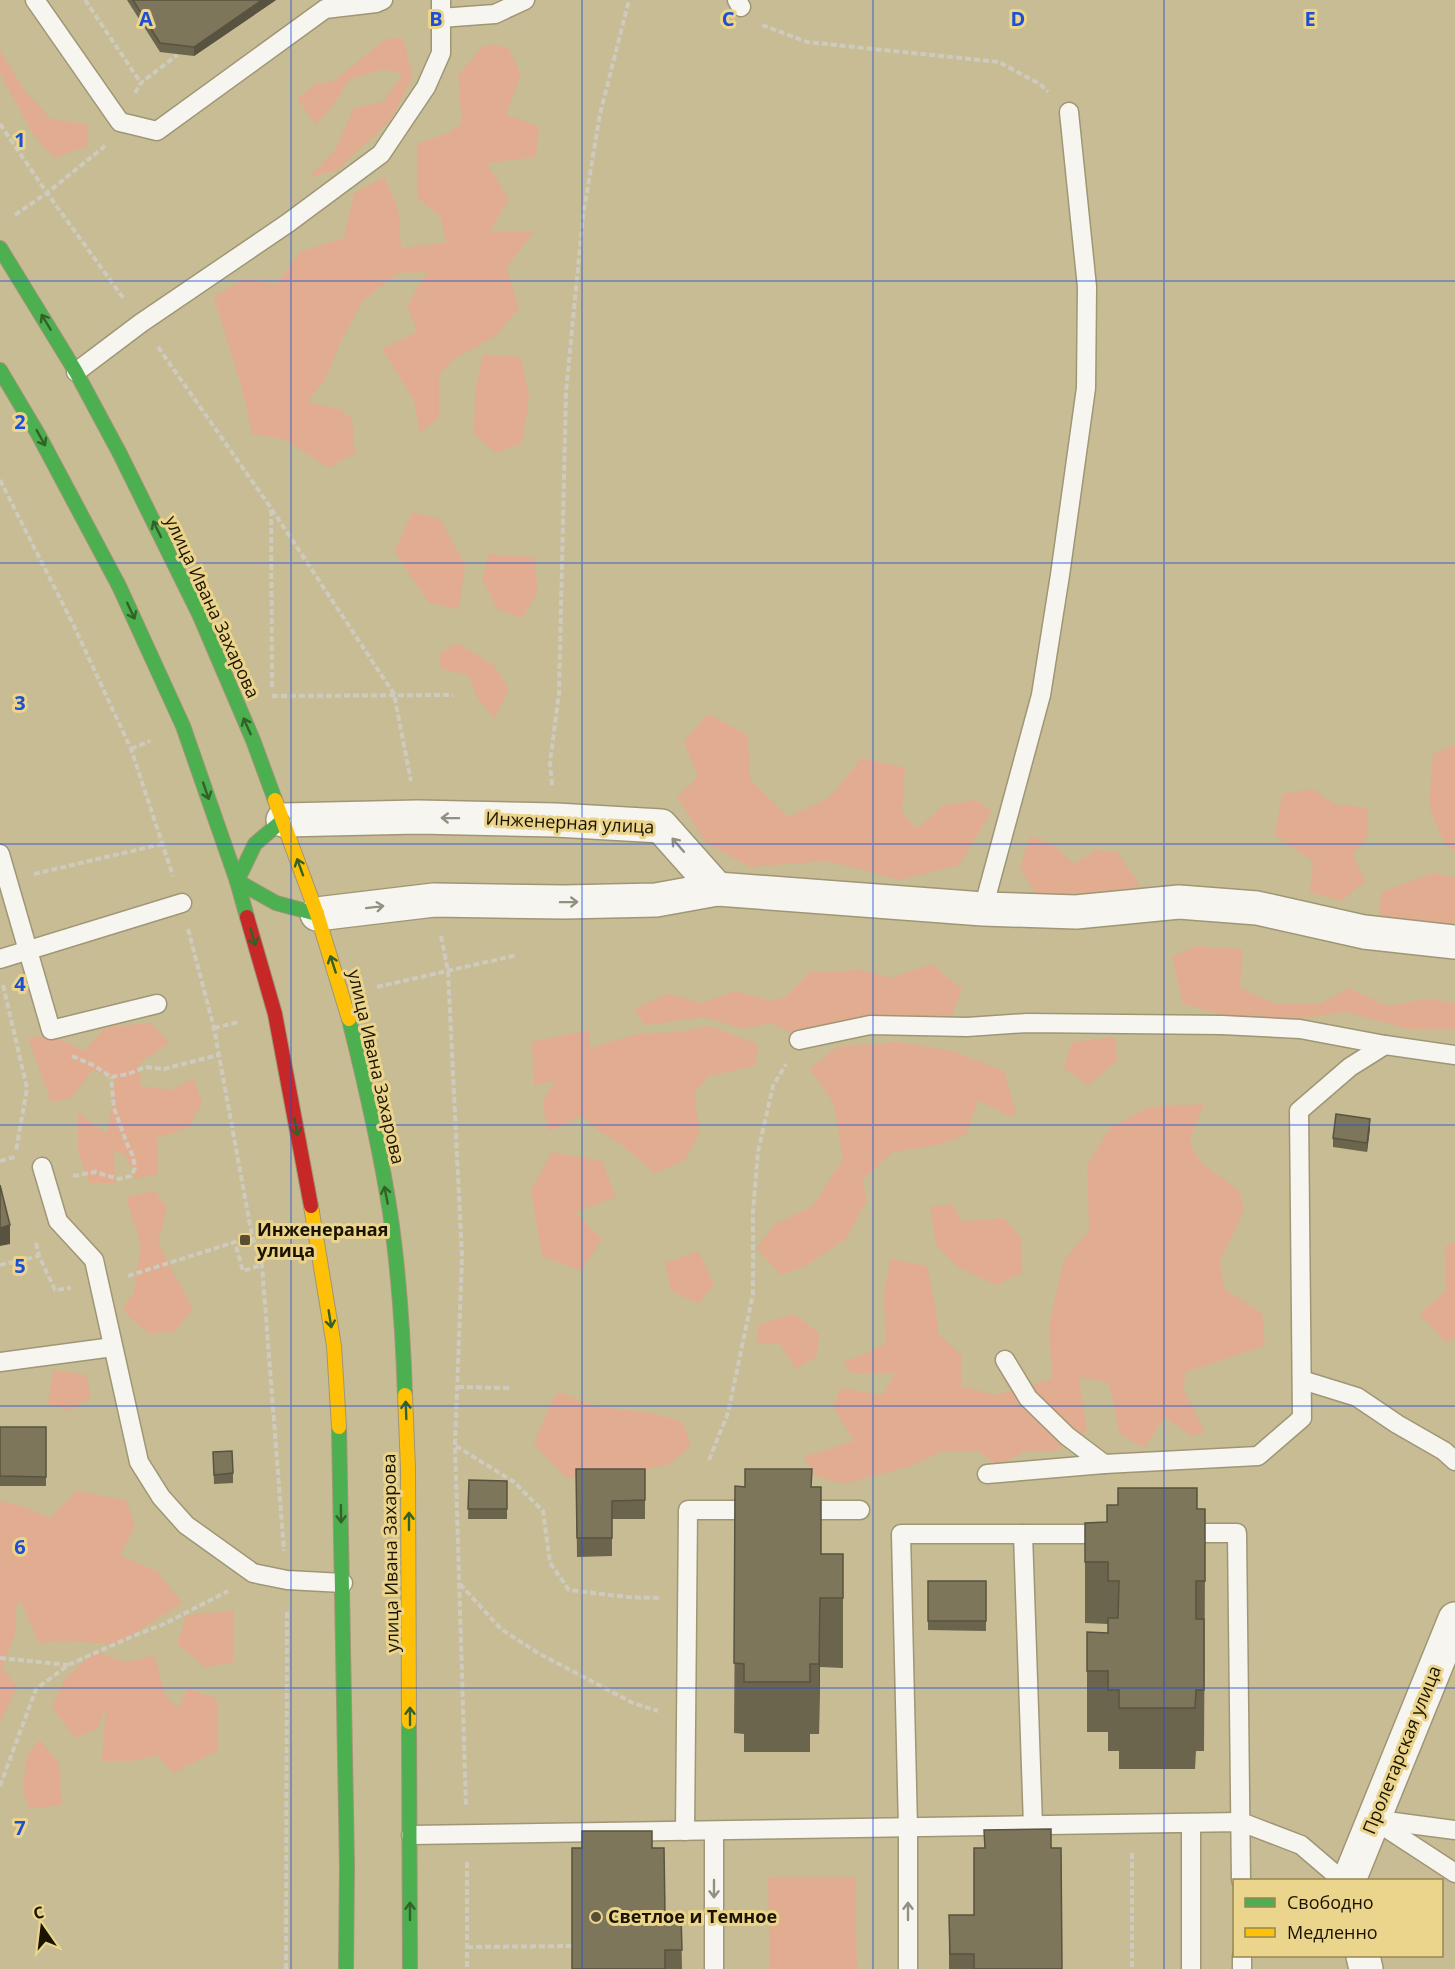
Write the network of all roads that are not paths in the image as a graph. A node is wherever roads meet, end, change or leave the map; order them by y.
1 (35, 0) edge
2 (383, 0) edge
3 (525, 0) edge
4 (441, 9) edge
5 (1069, 112) road end
6 (0, 248) edge
7 (0, 370) edge
8 (76, 372) junction
9 (283, 820) junction
10 (0, 854) edge
11 (237, 881) junction
12 (717, 889) junction
13 (182, 903) road end
14 (983, 909) junction
15 (317, 914) junction
16 (1455, 942) edge
17 (28, 950) junction
18 (0, 958) edge
19 (157, 1004) dead end
20 (800, 1040) road end
21 (1385, 1045) junction
22 (1455, 1055) edge
23 (44, 1174) road end
24 (113, 1347) junction
25 (1005, 1360) dead end
26 (0, 1362) edge
27 (1302, 1380) junction
28 (1455, 1461) edge
29 (1104, 1464) junction
30 (987, 1474) dead end
31 (860, 1510) dead end
32 (1165, 1533) edge
33 (1023, 1534) junction
34 (1130, 1534) edge
35 (343, 1583) junction
36 (1455, 1619) edge
37 (1374, 1820) junction
38 (1241, 1822) junction
39 (1191, 1823) junction
40 (1034, 1826) junction
41 (908, 1827) junction
42 (1455, 1830) edge
43 (685, 1831) junction
44 (714, 1831) junction
45 (411, 1835) junction
46 (1455, 1873) edge
47 (1241, 1879) edge
48 (1340, 1879) edge
49 (1350, 1879) edge
50 (346, 1969) edge
51 (410, 1969) edge
52 (714, 1969) edge
53 (909, 1969) edge
54 (1191, 1969) edge

1 - 2 lane
3 - 4 lane
4 - 8 lane
5 - 14 lane
8 -> 6 main road, улица Ивана Захарова
7 -> 11 main road
9 -> 8 main road, улица Ивана Захарова
9 - 11 main road
12 -> 9 street, Инженерная улица
15 -> 9 main road, улица Ивана Захарова
10 - 17 lane
11 - 15 main road
11 -> 35 main road
12 - 14 street
15 -> 12 street
13 - 17 lane
14 - 16 street
45 -> 15 main road, улица Ивана Захарова
17 - 18 lane
17 - 19 lane
20 - 21 lane
21 - 22 lane
21 - 27 lane
23 - 24 lane
24 - 26 lane
24 - 35 lane
25 - 29 lane
27 - 28 lane
27 - 29 lane
29 - 30 lane
31 - 43 lane
32 - 38 lane
33 - 34 lane
33 - 40 lane
33 - 41 lane
35 - 50 main road
36 - 37 street, Пролетарская улица
37 - 42 lane
37 - 46 lane
37 - 49 street, Пролетарская улица
38 - 39 lane
38 - 47 lane
38 - 48 lane
39 - 40 lane
39 - 54 lane
40 - 41 lane
41 - 44 lane
53 -> 41 lane
43 - 44 lane
43 - 45 lane
44 -> 52 lane
51 -> 45 main road, улица Ивана Захарова

